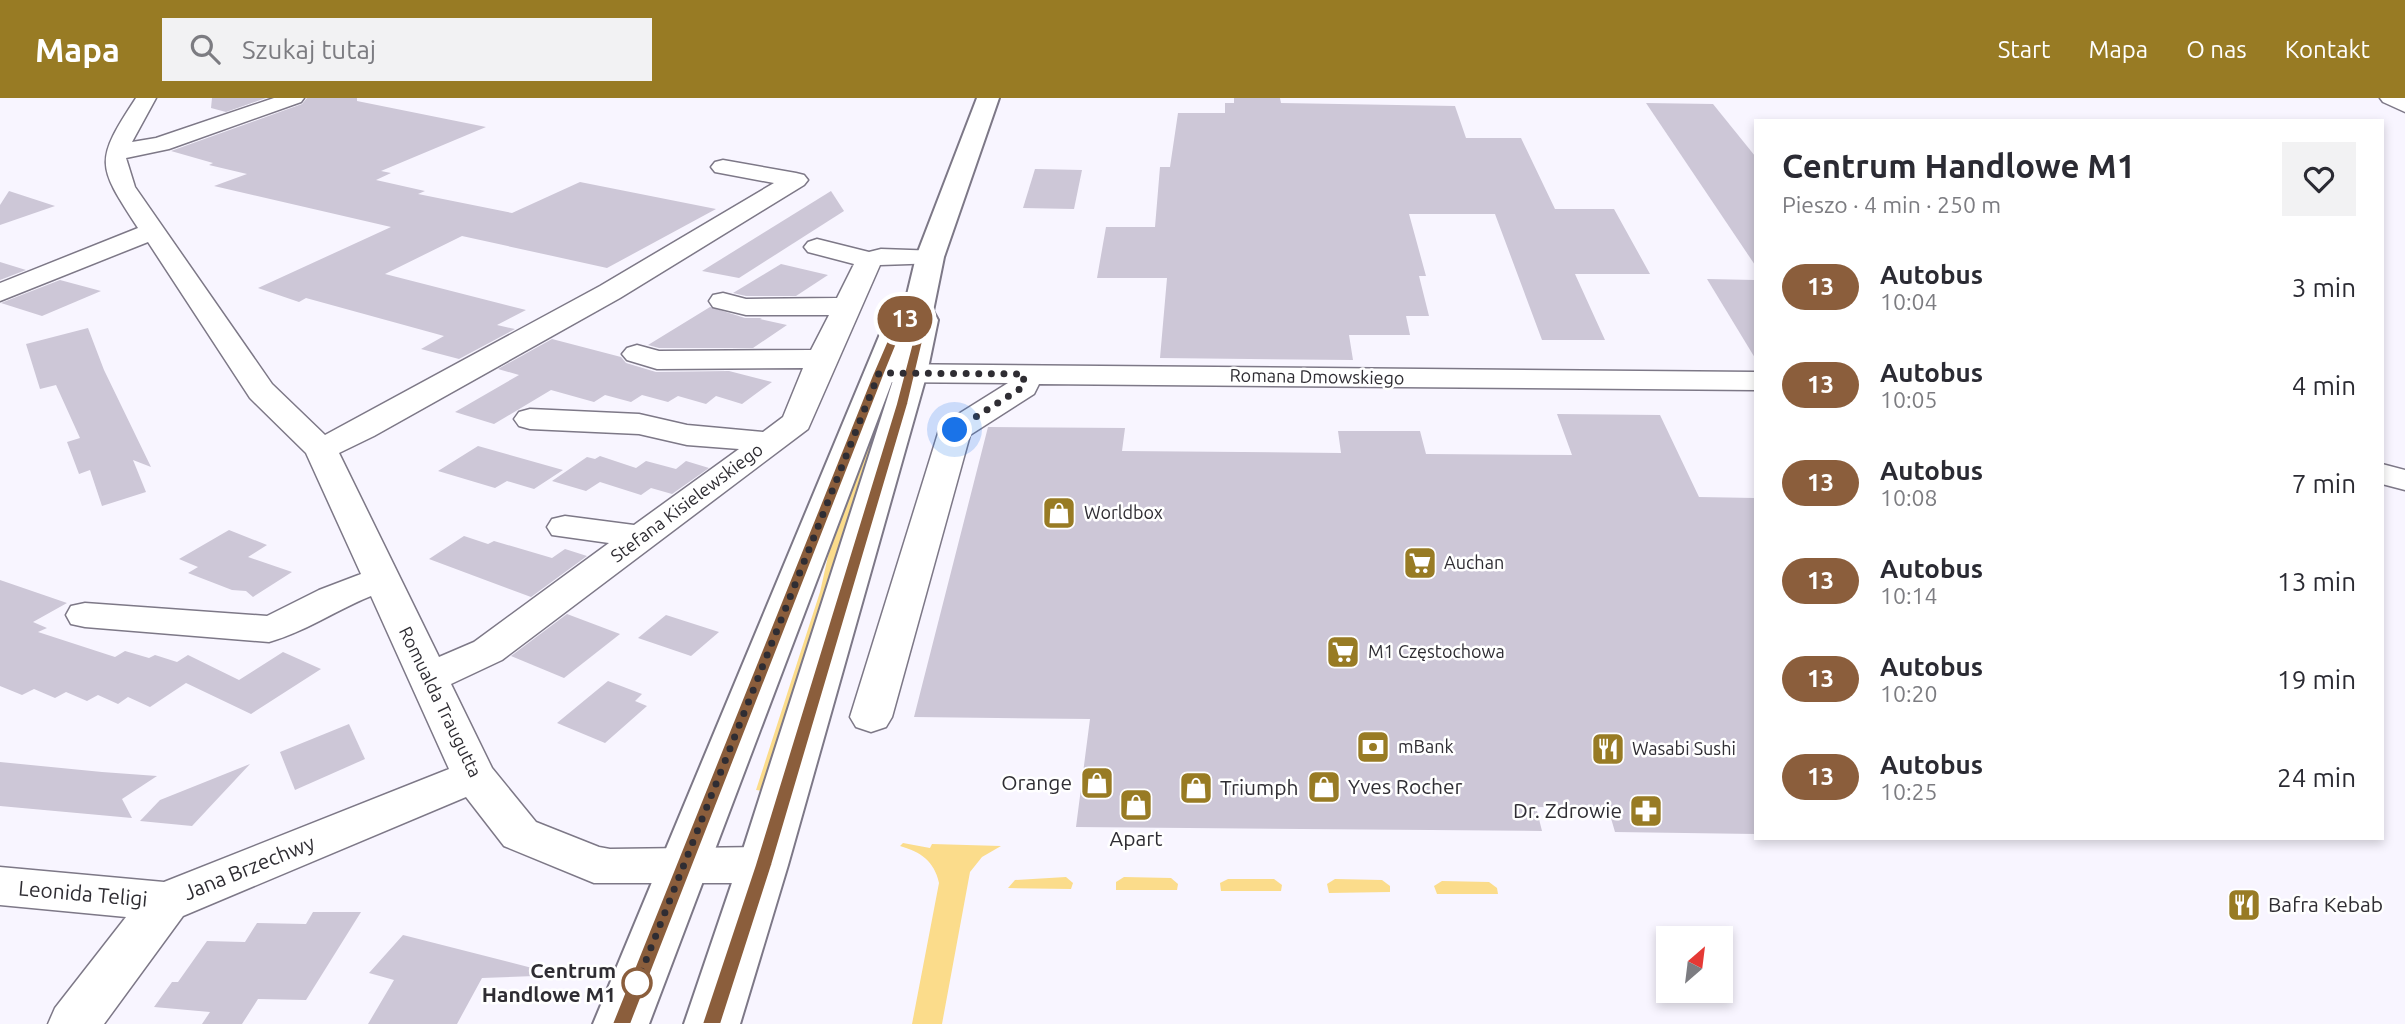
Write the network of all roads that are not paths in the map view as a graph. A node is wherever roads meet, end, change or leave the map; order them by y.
1 (146, 98) edge
2 (294, 98) edge
3 (988, 98) edge
4 (2390, 98) edge
5 (2405, 106) edge
6 (117, 152) junction
7 (723, 167) dead end
8 (151, 232) junction
9 (817, 247) dead end
10 (930, 257) junction
11 (869, 260) junction
12 (0, 293) edge
13 (723, 301) dead end
14 (847, 306) junction
15 (637, 354) dead end
16 (822, 359) junction
17 (895, 373) junction
18 (1024, 374) junction
19 (1754, 381) edge
20 (530, 419) dead end
21 (769, 442) junction
22 (321, 449) junction
23 (2384, 475) edge
24 (2405, 480) edge
25 (565, 527) dead end
26 (642, 537) junction
27 (382, 579) junction
28 (85, 615) dead end
29 (428, 678) junction
30 (871, 717) dead end
31 (474, 776) junction
32 (763, 865) junction
33 (683, 868) junction
34 (0, 886) edge
35 (166, 902) junction
36 (74, 1024) edge
37 (621, 1024) edge
38 (712, 1024) edge

1 - 6 street
2 - 6 street
3 - 10 main road
4 - 5 street
6 - 8 street, Romualda Traugutta
7 - 22 street
8 - 12 street
8 - 22 street, Romualda Traugutta
9 - 11 street
10 - 11 street
10 - 17 main road
11 - 14 street, Stefana Kisielewskiego
13 - 14 street
14 - 16 street, Stefana Kisielewskiego
15 - 16 street
16 - 21 street, Stefana Kisielewskiego
17 - 18 street, Romana Dmowskiego
17 - 32 main road
17 - 33 main road
18 - 19 street, Romana Dmowskiego
18 - 30 street
20 - 21 street
21 - 26 street, Stefana Kisielewskiego
22 - 27 street, Romualda Traugutta
23 - 24 street
25 - 26 street
26 - 29 street, Stefana Kisielewskiego
27 - 28 street
27 - 29 street, Romualda Traugutta
29 - 31 street, Romualda Traugutta
31 - 33 street, Romualda Traugutta
31 - 35 street, Jana Brzechwy
32 - 33 street, Romualda Traugutta
32 - 38 main road
33 - 37 main road
34 - 35 street, Leonida Teligi
35 - 36 street, Jana Brzechwy

